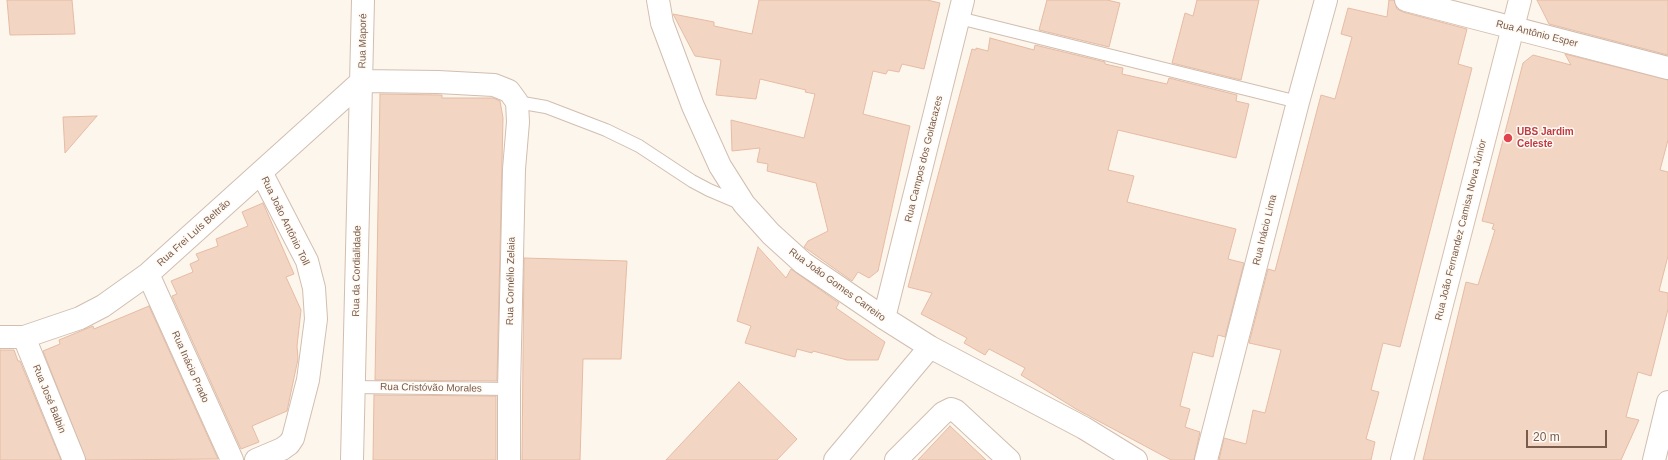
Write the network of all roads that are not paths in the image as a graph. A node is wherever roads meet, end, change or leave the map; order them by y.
1 (363, 0) edge
2 (658, 0) edge
3 (1326, 0) edge
4 (1406, 0) edge
5 (1520, 0) edge
6 (961, 9) edge
7 (1512, 28) junction
8 (1668, 68) edge
9 (362, 81) junction
10 (517, 102) junction
11 (1298, 102) junction
12 (261, 172) junction
13 (744, 204) junction
14 (148, 274) junction
15 (884, 318) junction
16 (0, 337) edge
17 (24, 337) junction
18 (930, 347) junction
19 (354, 387) junction
20 (509, 389) junction
21 (1668, 402) edge
22 (1668, 449) edge
23 (74, 460) edge
24 (232, 460) edge
25 (256, 460) edge
26 (352, 460) edge
27 (509, 460) edge
28 (835, 460) edge
29 (896, 460) edge
30 (1009, 460) edge
31 (1136, 460) edge
32 (1206, 460) edge
33 (1402, 460) edge
34 (1655, 460) edge

1 - 9 street, Rua Maporé
2 - 13 street, Rua João Gomes Carreiro
3 - 11 street, Rua Inácio Lima
4 - 7 street, Rua Antônio Esper
5 - 7 street, Rua João Fernandez Camisa Nova Júnior
6 - 11 lane
6 - 15 street, Rua Campos dos Goitacazes
7 - 8 street, Rua Antônio Esper
7 - 33 street, Rua João Fernandez Camisa Nova Júnior
9 - 10 street
9 - 12 street, Rua Frei Luís Beltrão
9 - 19 street, Rua da Cordialidade
10 - 13 lane
10 - 20 street, Rua Cornélio Zelaia
11 - 32 street, Rua Inácio Lima
12 - 14 street, Rua Frei Luís Beltrão
12 - 25 street, Rua João Antônio Toll
13 - 15 street, Rua João Gomes Carreiro
14 - 17 street, Rua Frei Luís Beltrão
14 - 24 street, Rua Inácio Prado
15 - 18 street, Rua João Gomes Carreiro
16 - 17 street, Rua Frei Luís Beltrão
17 - 23 street, Rua José Balbin
18 - 28 street
18 - 31 street, Rua João Gomes Carreiro
19 - 20 lane, Rua Cristóvão Morales
19 - 26 street, Rua da Cordialidade
20 - 27 street, Rua Cornélio Zelaia
21 - 34 street
22 - 34 street
29 - 30 street

